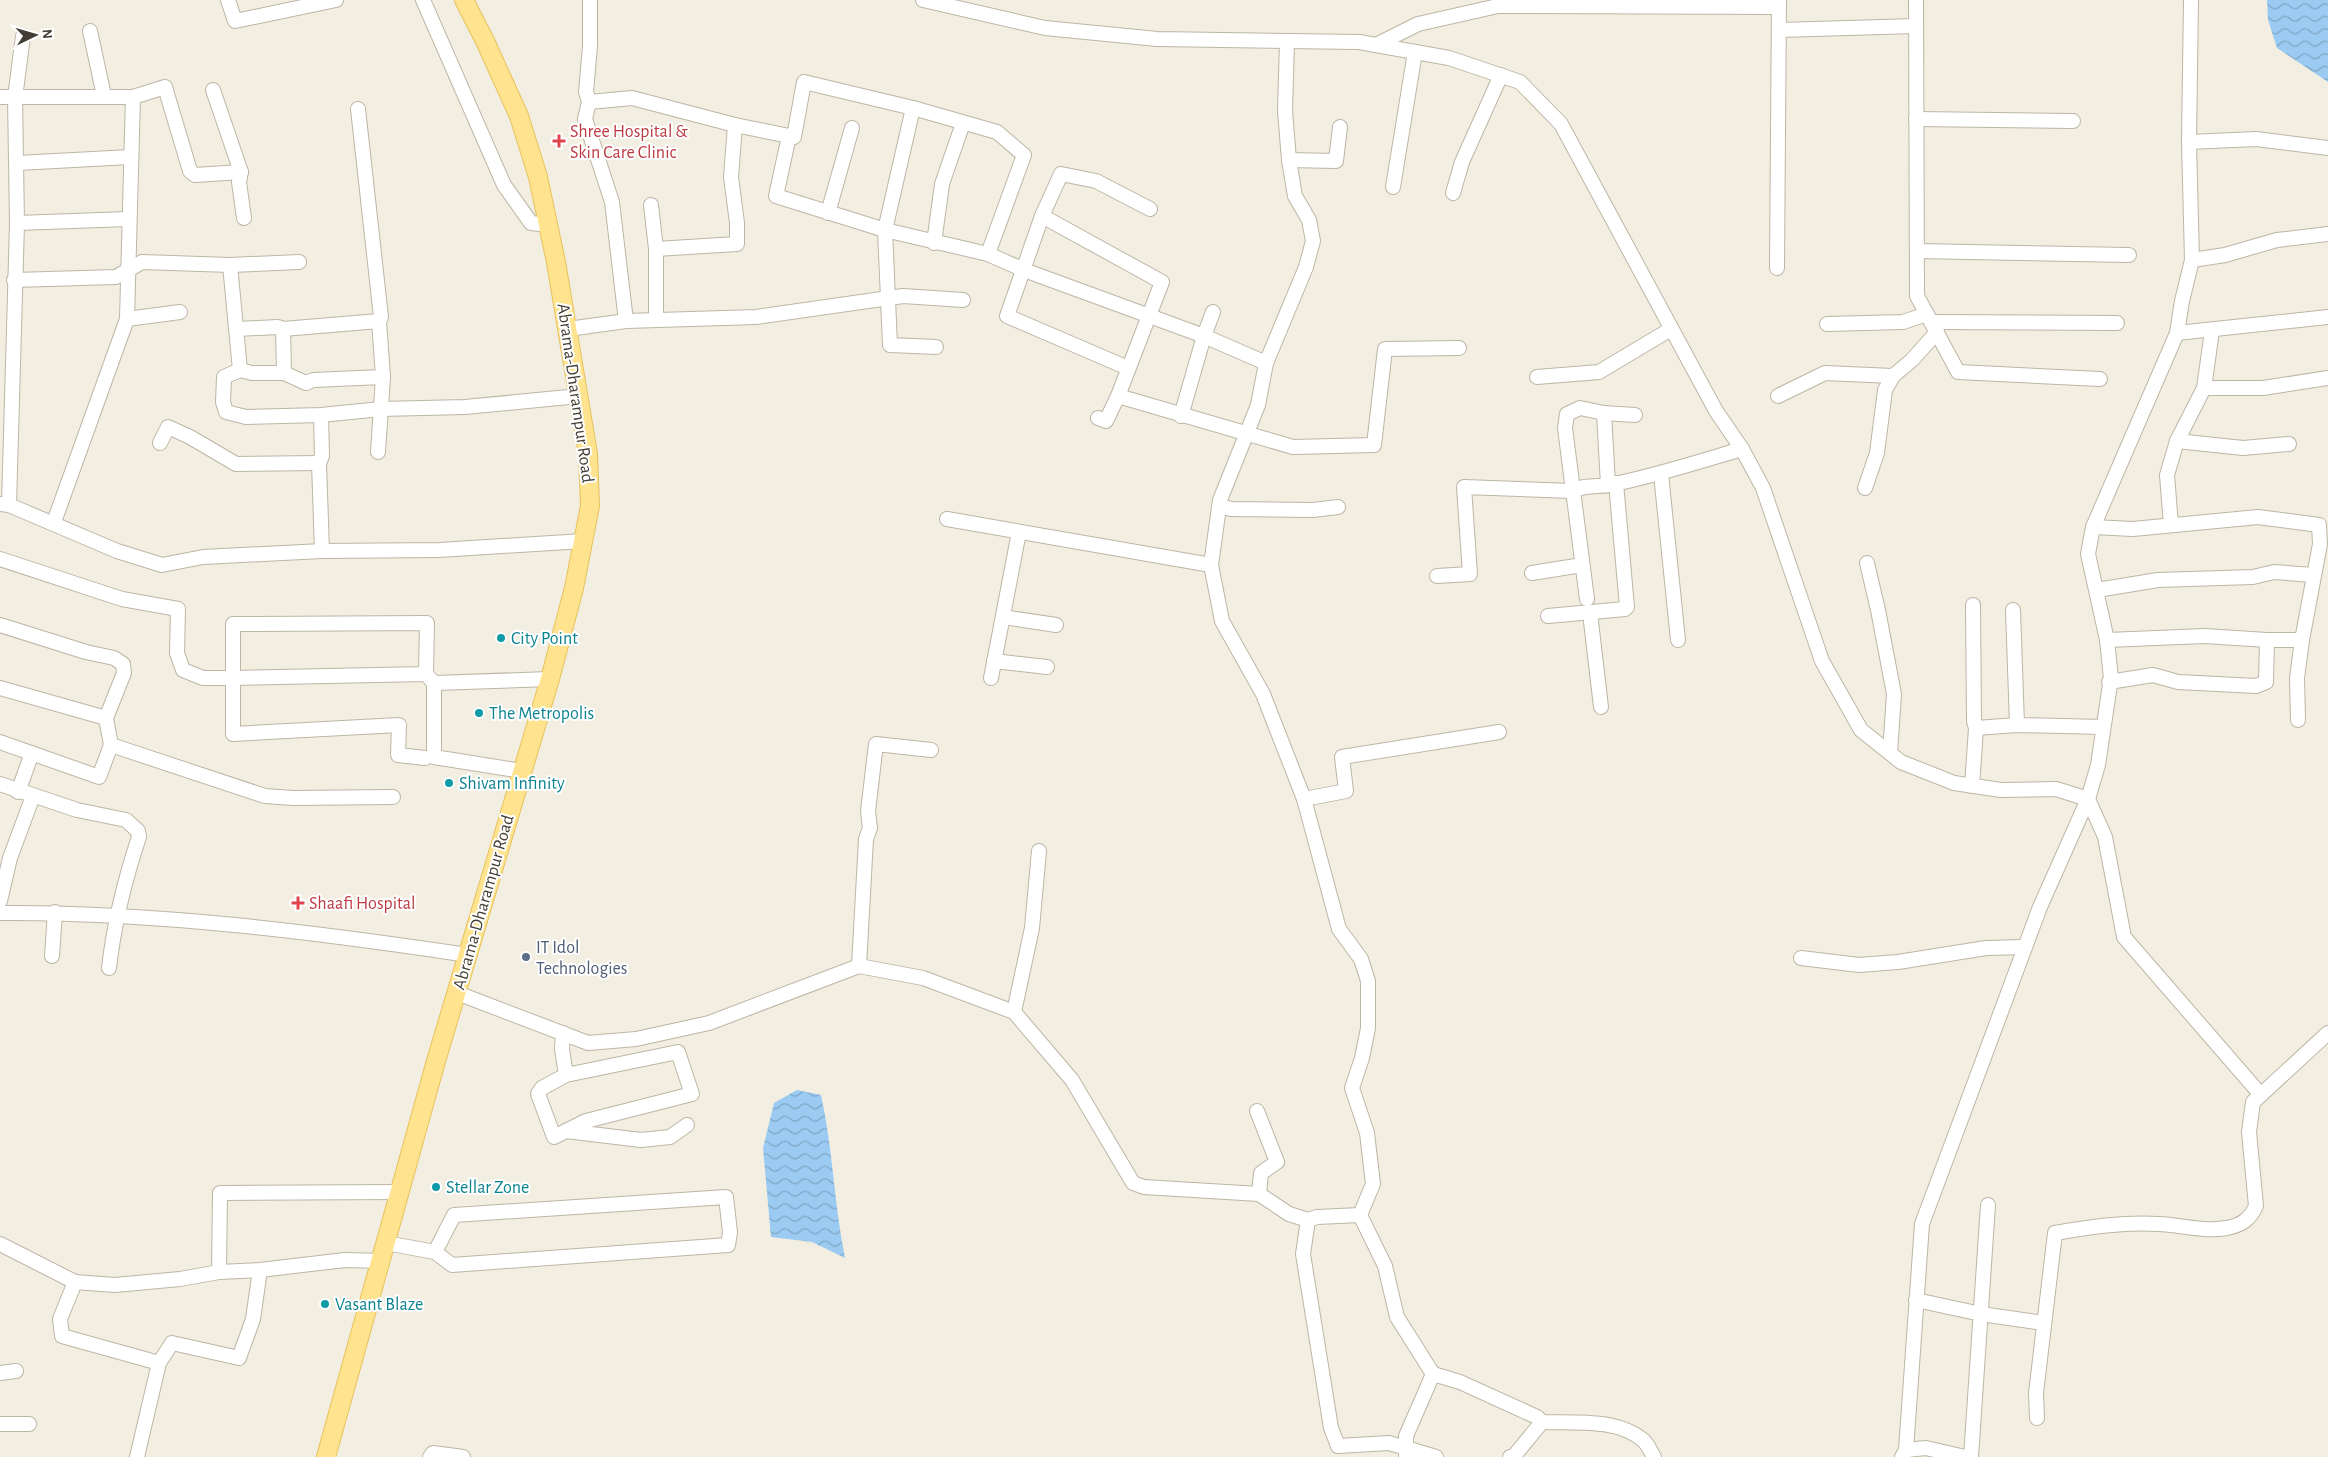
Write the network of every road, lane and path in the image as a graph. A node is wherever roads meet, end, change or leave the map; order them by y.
1 (228, 0) edge
2 (424, 0) edge
3 (464, 0) edge
4 (590, 0) edge
5 (923, 0) edge
6 (1916, 0) edge
7 (2191, 0) edge
8 (329, 1) edge
9 (1779, 4) edge
10 (1916, 26) junction
11 (1778, 30) junction
12 (90, 31) dead end
13 (23, 36) dead end
14 (1287, 41) junction
15 (1376, 46) junction
16 (1415, 52) junction
17 (1501, 75) junction
18 (213, 90) dead end
19 (104, 96) junction
20 (0, 97) edge
21 (133, 97) junction
22 (15, 98) junction
23 (589, 102) junction
24 (913, 108) junction
25 (358, 109) dead end
26 (1916, 119) junction
27 (2073, 121) dead end
28 (963, 123) junction
29 (735, 125) junction
30 (1340, 127) dead end
31 (852, 128) dead end
32 (789, 136) junction
33 (2189, 142) junction
34 (2328, 148) edge
35 (130, 157) junction
36 (1289, 160) junction
37 (18, 163) junction
38 (242, 172) junction
39 (1393, 187) dead end
40 (1453, 193) dead end
41 (651, 205) dead end
42 (1150, 209) dead end
43 (828, 213) junction
44 (1042, 216) junction
45 (244, 218) dead end
46 (128, 219) junction
47 (17, 223) junction
48 (549, 225) junction
49 (885, 230) junction
50 (2328, 234) edge
51 (934, 243) junction
52 (656, 249) junction
53 (1917, 251) junction
54 (988, 254) junction
55 (2129, 255) dead end
56 (2192, 260) junction
57 (299, 262) dead end
58 (230, 265) junction
59 (128, 268) junction
60 (1777, 268) dead end
61 (1024, 270) junction
62 (14, 280) junction
63 (888, 300) junction
64 (963, 300) dead end
65 (180, 312) dead end
66 (1213, 312) dead end
67 (1148, 315) junction
68 (2328, 317) edge
69 (127, 319) junction
70 (656, 320) junction
71 (379, 321) junction
72 (626, 321) junction
73 (1932, 322) junction
74 (2117, 323) dead end
75 (1827, 324) dead end
76 (237, 329) junction
77 (283, 329) junction
78 (568, 329) junction
79 (1671, 329) junction
80 (2212, 331) junction
81 (2177, 333) junction
82 (1204, 336) junction
83 (936, 347) dead end
84 (1459, 348) dead end
85 (1266, 363) junction
86 (1128, 368) junction
87 (240, 370) junction
88 (284, 373) junction
89 (1893, 376) junction
90 (383, 377) junction
91 (1538, 377) dead end
92 (2328, 378) edge
93 (2100, 379) dead end
94 (2204, 388) junction
95 (579, 396) junction
96 (1118, 396) junction
97 (1778, 396) dead end
98 (381, 408) junction
99 (1604, 413) junction
100 (321, 415) junction
101 (1635, 415) dead end
102 (1181, 416) junction
103 (1098, 418) dead end
104 (1248, 434) junction
105 (2177, 441) junction
106 (160, 443) dead end
107 (2289, 444) dead end
108 (1742, 449) junction
109 (378, 452) dead end
110 (319, 463) junction
111 (1661, 474) junction
112 (1612, 484) junction
113 (1865, 488) dead end
114 (1573, 491) junction
115 (5, 505) edge
116 (1220, 506) junction
117 (1338, 507) dead end
118 (947, 519) dead end
119 (54, 522) junction
120 (2171, 525) junction
121 (2093, 527) junction
122 (1019, 532) junction
123 (583, 541) junction
124 (322, 551) junction
125 (0, 559) edge
126 (1866, 563) dead end
127 (1211, 565) junction
128 (1582, 565) junction
129 (1532, 573) dead end
130 (2312, 575) junction
131 (1437, 576) dead end
132 (2097, 590) junction
133 (1587, 598) dead end
134 (1974, 605) dead end
135 (2013, 610) dead end
136 (1590, 613) junction
137 (1548, 616) dead end
138 (1003, 617) junction
139 (0, 625) edge
140 (1056, 625) dead end
141 (1678, 640) dead end
142 (2107, 640) junction
143 (2267, 640) junction
144 (2302, 640) junction
145 (994, 661) junction
146 (1047, 668) dead end
147 (233, 678) junction
148 (430, 678) junction
149 (991, 678) dead end
150 (550, 680) junction
151 (2109, 682) junction
152 (0, 688) edge
153 (1601, 707) dead end
154 (106, 718) junction
155 (2298, 720) dead end
156 (2017, 725) junction
157 (2103, 727) junction
158 (1976, 728) junction
159 (1500, 732) dead end
160 (0, 742) edge
161 (111, 745) junction
162 (931, 750) dead end
163 (32, 753) junction
164 (1890, 753) junction
165 (425, 758) dead end
166 (522, 771) junction
167 (0, 784) edge
168 (1972, 786) junction
169 (18, 792) junction
170 (33, 796) junction
171 (393, 797) dead end
172 (1304, 799) junction
173 (2088, 799) junction
174 (1039, 851) dead end
175 (0, 901) edge
176 (0, 912) edge
177 (55, 912) junction
178 (120, 914) junction
179 (2025, 947) junction
180 (468, 955) junction
181 (52, 956) dead end
182 (1801, 958) dead end
183 (859, 966) junction
184 (109, 968) dead end
185 (456, 993) junction
186 (1014, 1012) junction
187 (563, 1033) junction
188 (2328, 1033) edge
189 (566, 1075) junction
190 (2261, 1095) junction
191 (1257, 1111) dead end
192 (687, 1125) dead end
193 (566, 1131) junction
194 (400, 1192) junction
195 (1259, 1194) junction
196 (1988, 1205) dead end
197 (1360, 1215) junction
198 (1308, 1220) junction
199 (386, 1243) junction
200 (0, 1244) edge
201 (435, 1252) junction
202 (382, 1260) junction
203 (260, 1270) junction
204 (219, 1272) junction
205 (75, 1282) junction
206 (1916, 1300) junction
207 (1981, 1314) junction
208 (2043, 1323) junction
209 (159, 1363) junction
210 (16, 1371) dead end
211 (0, 1373) edge
212 (1433, 1374) junction
213 (2037, 1418) dead end
214 (1542, 1422) junction
215 (0, 1424) edge
216 (29, 1424) dead end
217 (1406, 1452) edge
218 (1904, 1453) edge
219 (137, 1457) edge
220 (326, 1457) edge
221 (430, 1457) edge
222 (462, 1457) edge
223 (1436, 1457) edge
224 (1510, 1457) edge
225 (1654, 1457) edge
226 (1965, 1457) edge
227 (1971, 1457) edge

1 - 8 street
2 - 48 street
3 - 48 main road, Abrama-Dharampur Road
4 - 23 street
5 - 14 street
6 - 10 street
7 - 33 street
9 - 11 street
9 - 15 street
10 - 11 street
10 - 26 street
11 - 60 street
12 - 19 street
13 - 22 street
14 - 15 street
14 - 36 street
15 - 16 street
16 - 17 street
16 - 39 street
17 - 40 street
17 - 79 street
18 - 38 street
19 - 21 street
19 - 22 street
20 - 22 street
21 - 35 street
21 - 38 street
22 - 37 street
23 - 29 street
23 - 72 street
24 - 28 street
24 - 32 street
24 - 49 street
25 - 71 street
26 - 27 street
26 - 53 street
28 - 51 street
28 - 54 street
29 - 32 street
29 - 52 street
30 - 36 street
31 - 43 street
32 - 43 street
33 - 34 street
33 - 56 street
35 - 37 street
35 - 46 street
36 - 85 street
37 - 47 street
38 - 45 street
41 - 52 street
42 - 44 street
43 - 49 street
44 - 61 street
44 - 67 street
46 - 47 street
46 - 59 street
47 - 62 street
48 - 78 main road, Abrama-Dharampur Road
49 - 51 street
49 - 63 street
50 - 56 street
51 - 54 street
52 - 70 street
53 - 55 street
53 - 73 street
54 - 61 street
56 - 81 street
57 - 58 street
58 - 59 street
58 - 76 street
59 - 62 street
59 - 69 street
61 - 67 street
61 - 86 street
62 - 115 street
63 - 64 street
63 - 70 street
63 - 83 street
65 - 69 street
66 - 82 street
67 - 82 street
67 - 86 street
68 - 80 street
69 - 119 street
70 - 72 street
71 - 77 street
71 - 90 street
72 - 78 street
73 - 74 street
73 - 75 street
73 - 89 street
73 - 93 street
76 - 77 street
76 - 87 street
77 - 88 street
78 - 95 main road, Abrama-Dharampur Road
79 - 91 street
79 - 108 street
80 - 81 street
80 - 94 street
81 - 121 street
82 - 85 street
82 - 102 street
84 - 104 street
85 - 104 street
86 - 96 street
87 - 88 street
87 - 100 street
88 - 90 street
89 - 97 street
89 - 113 street
90 - 98 street
92 - 94 street
94 - 105 street
95 - 98 street
95 - 123 main road, Abrama-Dharampur Road
96 - 102 street
96 - 103 street
98 - 100 street
98 - 109 street
99 - 101 street
99 - 112 street
99 - 114 street
100 - 110 street
102 - 104 street
104 - 116 street
105 - 107 street
105 - 120 street
106 - 110 street
108 - 111 street
108 - 164 street
110 - 124 street
111 - 112 street
111 - 141 street
112 - 114 street
112 - 136 street
114 - 128 street
114 - 131 street
115 - 119 street
116 - 117 street
116 - 127 street
118 - 122 street
119 - 124 street
120 - 121 street
120 - 130 street
121 - 132 street
122 - 127 street
122 - 138 street
123 - 124 street
123 - 150 main road, Abrama-Dharampur Road
125 - 147 street
126 - 164 street
127 - 172 street
128 - 129 street
128 - 133 street
130 - 132 street
130 - 144 street
132 - 142 street
134 - 158 street
135 - 156 street
136 - 137 street
136 - 153 street
138 - 140 street
138 - 145 street
139 - 154 street
142 - 143 street
142 - 151 street
143 - 144 street
143 - 151 street
144 - 155 street
145 - 146 street
145 - 149 street
147 - 148 street
147 - 148 street
147 - 165 street
148 - 150 street
148 - 166 street
150 - 166 main road, Abrama-Dharampur Road
151 - 157 street
152 - 154 street
154 - 161 street
156 - 157 street
156 - 158 street
157 - 173 street
158 - 168 street
159 - 172 street
160 - 163 street
161 - 163 street
161 - 171 street
162 - 183 street
163 - 169 street
164 - 168 street
166 - 180 main road, Abrama-Dharampur Road
167 - 169 street
168 - 173 street
169 - 170 street
170 - 175 street
170 - 178 street
172 - 197 street
173 - 179 street
173 - 190 street
174 - 186 street
176 - 177 street
177 - 178 street
177 - 181 street
178 - 180 street
178 - 184 street
179 - 182 street
179 - 206 street
180 - 185 main road, Abrama-Dharampur Road
183 - 186 street
183 - 187 street
185 - 187 street
185 - 194 main road, Abrama-Dharampur Road
186 - 195 street
187 - 189 street
188 - 190 street
189 - 193 street
189 - 193 street
190 - 208 street
191 - 195 street
192 - 193 street
194 - 199 main road, Abrama-Dharampur Road
194 - 204 street
195 - 198 street
196 - 207 street
197 - 198 street
197 - 212 street
198 - 217 street
199 - 201 street
199 - 202 main road, Abrama-Dharampur Road
200 - 205 street
201 - 201 street
202 - 203 street
202 - 220 main road, Abrama-Dharampur Road
203 - 204 street
203 - 209 street
204 - 205 street
205 - 209 street
206 - 207 street
206 - 218 street
207 - 208 street
207 - 227 street
208 - 213 street
209 - 219 street
210 - 211 street
212 - 214 street
212 - 217 street
214 - 224 street
214 - 225 street
215 - 216 street
217 - 223 street
218 - 226 street
221 - 222 street

